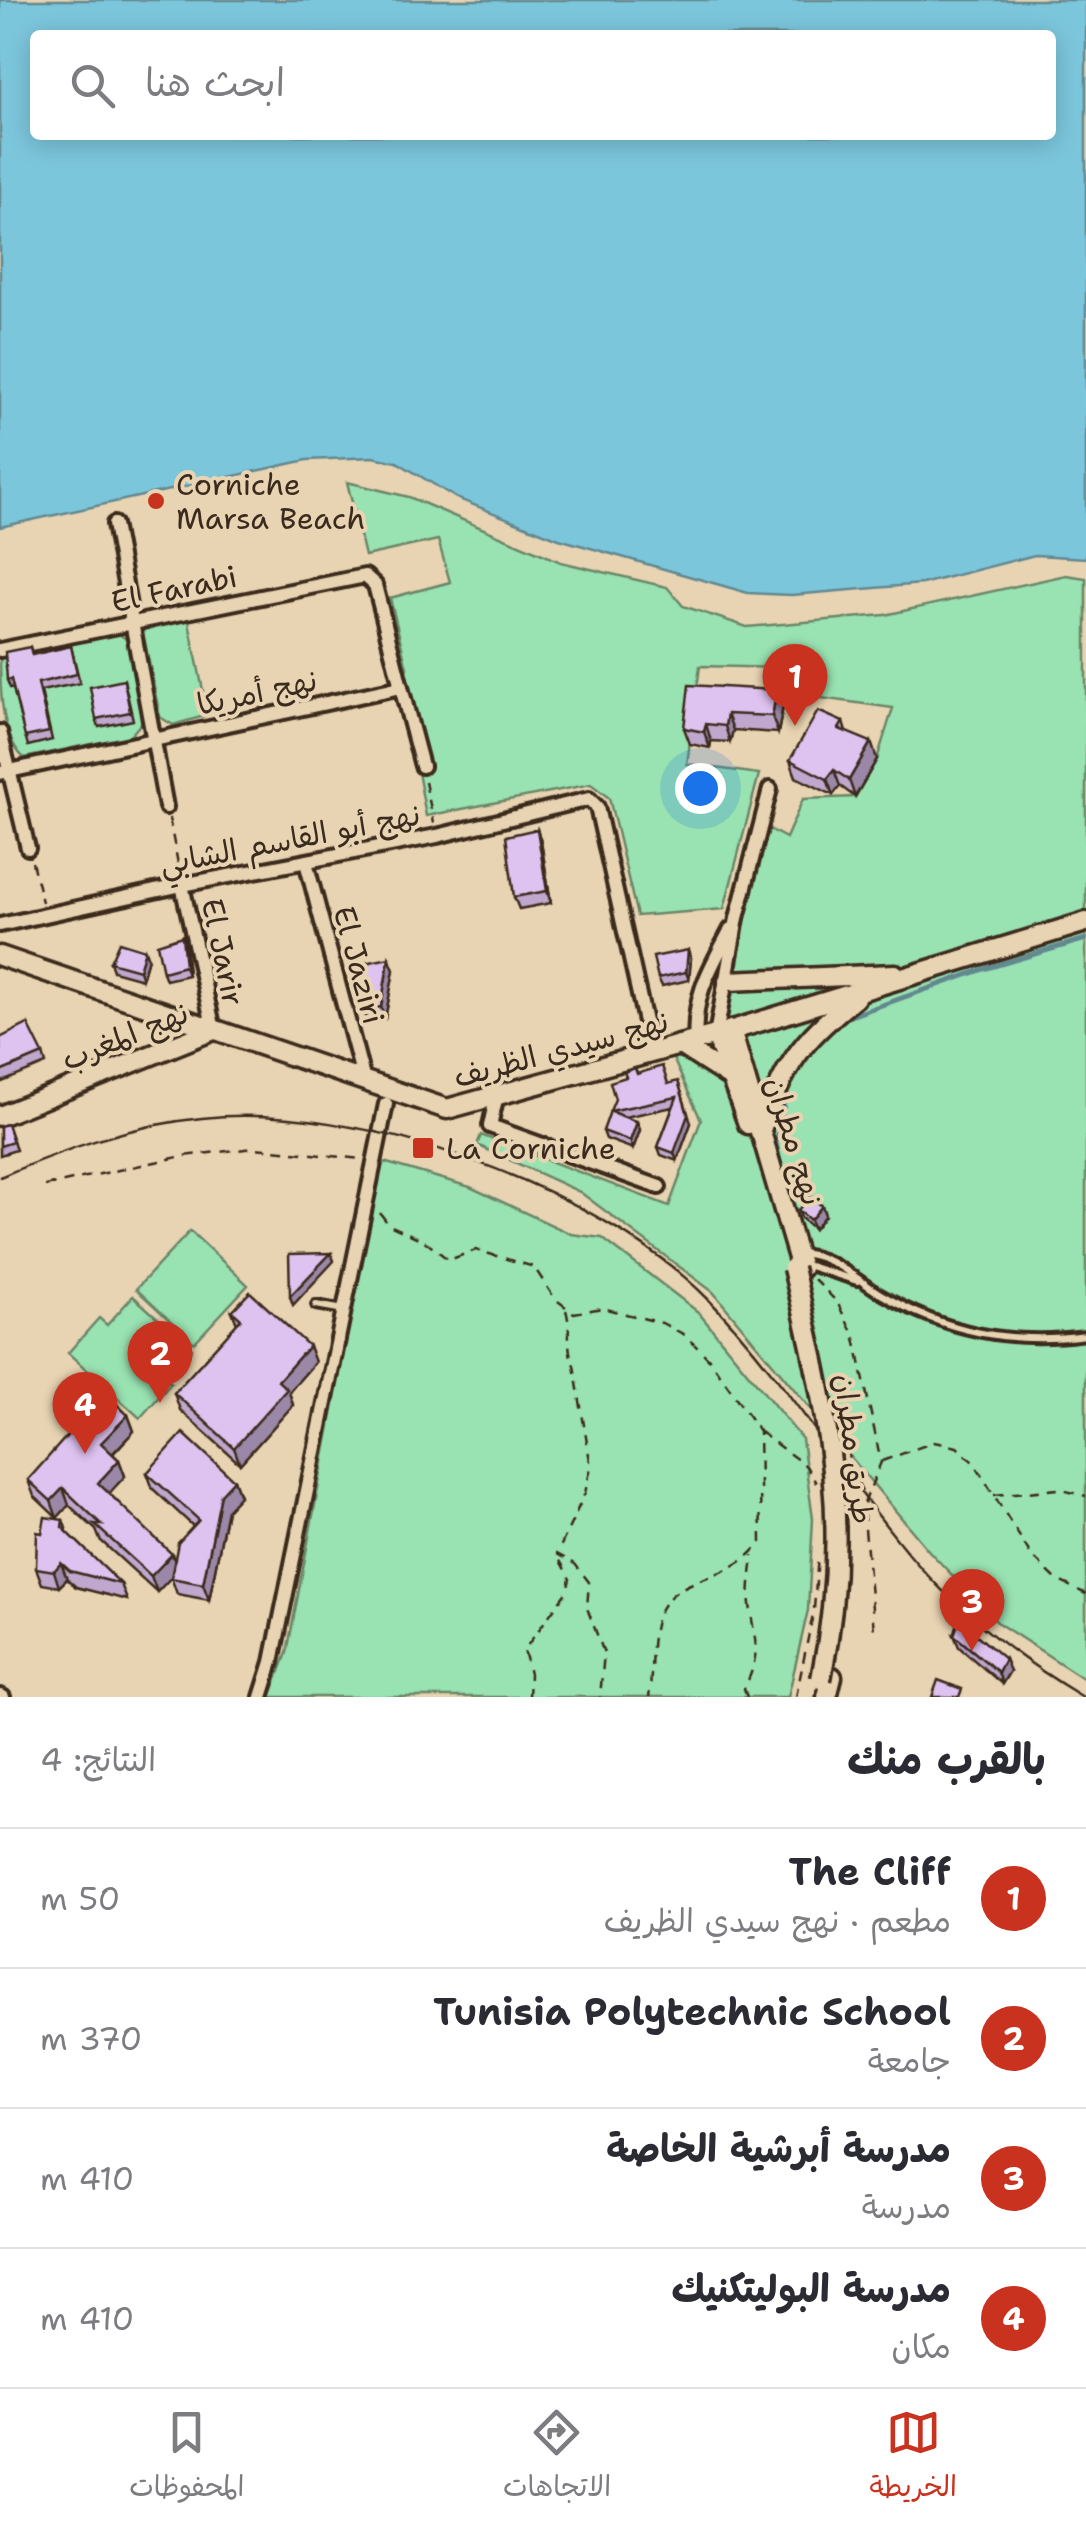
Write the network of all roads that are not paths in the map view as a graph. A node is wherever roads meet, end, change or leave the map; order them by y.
1 (114, 524) dead end
2 (132, 624) junction
3 (0, 650) edge
4 (401, 687) junction
5 (0, 732) edge
6 (155, 739) junction
7 (422, 766) road end
8 (4, 772) edge
9 (770, 789) dead end
10 (166, 807) road end
11 (28, 848) road end
12 (306, 862) junction
13 (182, 885) junction
14 (737, 918) junction
15 (1086, 922) edge
16 (0, 926) edge
17 (0, 956) edge
18 (911, 974) junction
19 (728, 981) junction
20 (864, 991) junction
21 (214, 1030) junction
22 (724, 1033) junction
23 (688, 1043) junction
24 (652, 1053) junction
25 (730, 1077) junction
26 (364, 1080) junction
27 (496, 1099) junction
28 (386, 1104) dead end
29 (0, 1116) edge
30 (760, 1132) junction
31 (659, 1187) dead end
32 (798, 1264) junction
33 (316, 1305) dead end
34 (346, 1310) junction
35 (1086, 1335) edge
36 (824, 1688) edge
37 (261, 1697) edge

1 - 2 street
2 - 3 street, El Farabi
2 - 4 street, El Farabi
2 - 6 street
4 - 6 street, نهج أمريكا
4 - 7 street
5 - 8 street
6 - 8 street, نهج أمريكا
6 - 10 street
8 - 11 street
9 - 14 street, نهج سيدي الظريف
12 - 13 street, نهج أبو القاسم الشابي
12 - 24 street, نهج أبو القاسم الشابي
12 - 26 street, El Jaziri
13 - 16 street, نهج أبو القاسم الشابي
13 - 21 street, El Jarir
14 - 19 street, نهج سيدي الظريف
14 - 23 street, نهج سيدي الظريف
15 - 18 street, نهج سيدي الظريف
17 - 21 street, نهج سيدي الظريف
18 - 19 street
18 - 20 street, نهج سيدي الظريف
19 - 22 street, نهج سيدي الظريف
20 - 22 street, نهج سيدي الظريف
20 - 30 street
21 - 26 street, نهج سيدي الظريف
21 - 29 street, نهج المغرب
22 - 23 street, نهج سيدي الظريف
22 - 25 street, نهج مطران
22 - 30 street, نهج مطران
23 - 24 street, نهج سيدي الظريف
23 - 25 street
24 - 27 street, نهج سيدي الظريف
25 - 32 street, نهج مطران
26 - 27 street, نهج سيدي الظريف
27 - 31 street
28 - 34 street
30 - 32 street, نهج مطران
32 - 35 lane
32 - 36 street, طريق مطران, bridge
33 - 34 lane
34 - 37 street

